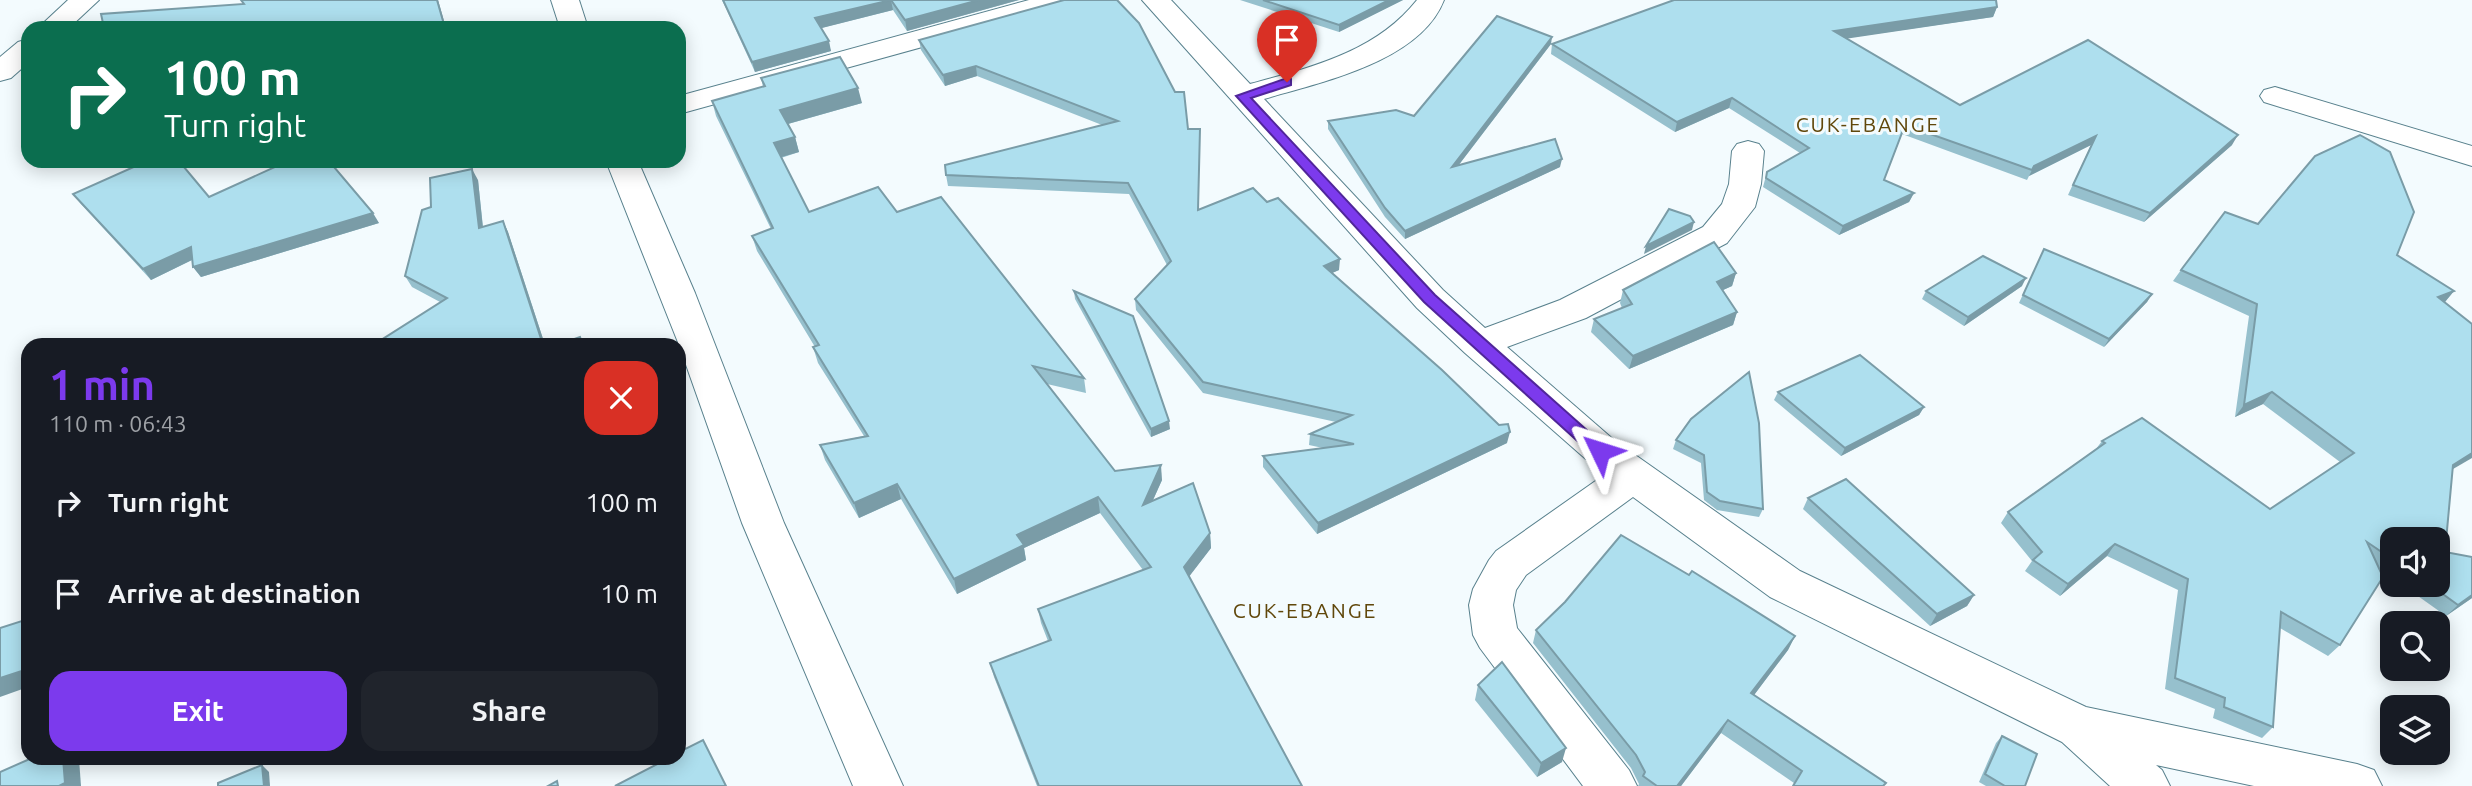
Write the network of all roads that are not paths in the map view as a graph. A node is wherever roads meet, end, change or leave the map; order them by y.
1 (85, 0) edge
2 (565, 0) edge
3 (1060, 0) edge
4 (1156, 0) edge
5 (1431, 1) edge
6 (60, 21) edge
7 (572, 21) edge
8 (21, 54) edge
9 (0, 74) edge
10 (21, 82) edge
11 (1242, 96) junction
12 (2274, 96) dead end
13 (686, 104) edge
14 (1748, 151) dead end
15 (2472, 156) edge
16 (625, 168) edge
17 (1478, 344) junction
18 (1632, 476) junction
19 (2079, 727) junction
20 (878, 786) edge
21 (1612, 786) edge
22 (2145, 786) edge
23 (2357, 786) edge

1 - 6 street
2 - 7 street
3 - 13 street
4 - 11 street
5 - 11 street
8 - 9 street
9 - 10 street
11 - 17 street
12 - 15 street
14 - 17 street
16 - 20 street
17 - 18 street
18 - 19 street
18 - 21 street
19 - 22 street
19 - 23 street

